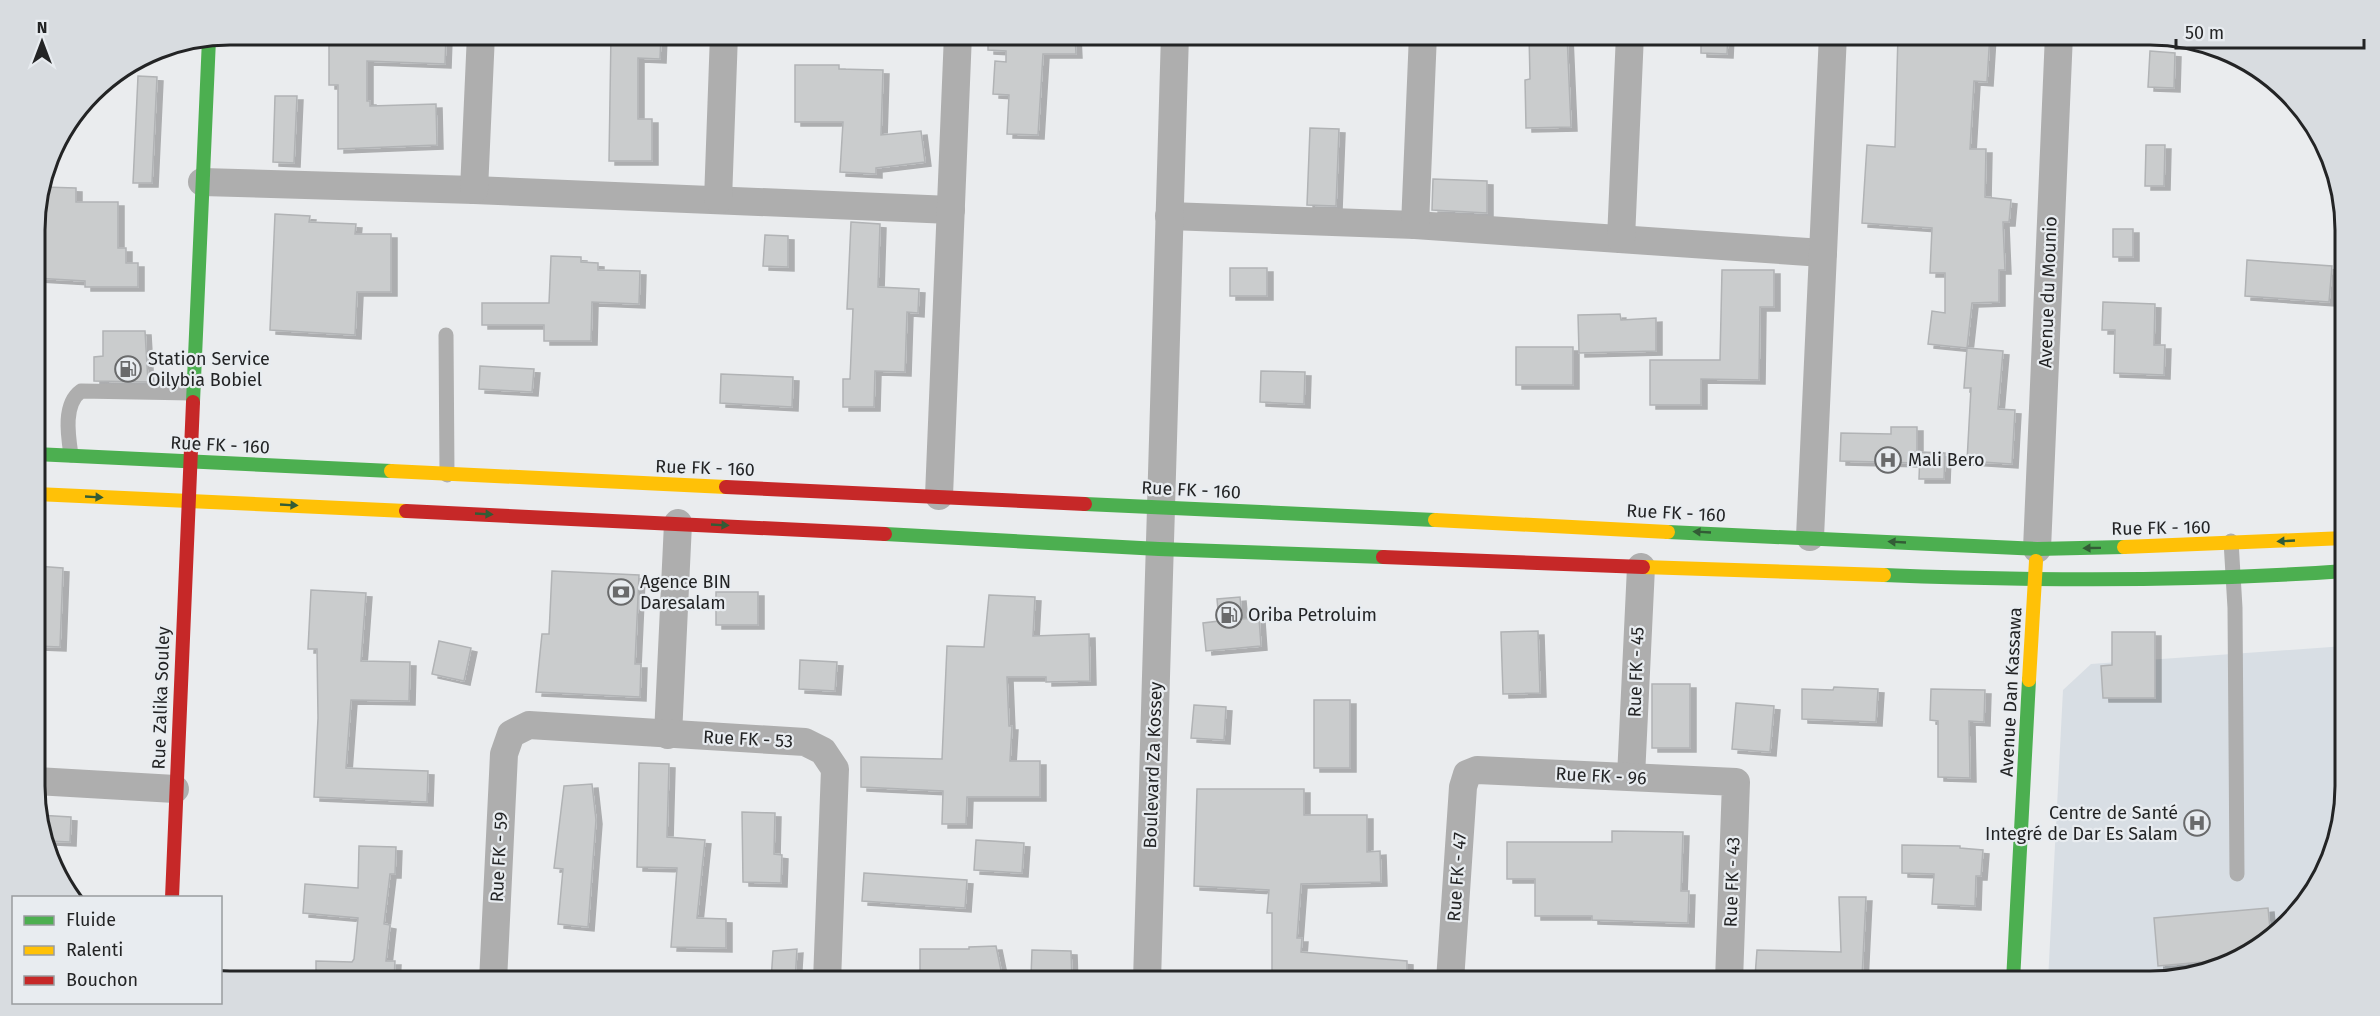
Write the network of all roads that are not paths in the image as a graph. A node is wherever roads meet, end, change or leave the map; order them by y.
1 (481, 45) edge
2 (724, 45) edge
3 (958, 45) edge
4 (1174, 45) edge
5 (1423, 45) edge
6 (1630, 45) edge
7 (1832, 45) edge
8 (2059, 45) edge
9 (209, 47) edge
10 (202, 182) junction
11 (474, 190) junction
12 (718, 200) junction
13 (951, 210) junction
14 (1169, 216) junction
15 (1415, 225) junction
16 (1621, 239) junction
17 (1823, 253) junction
18 (446, 335) dead end
19 (192, 393) junction
20 (45, 454) edge
21 (71, 455) junction
22 (189, 462) junction
23 (447, 475) junction
24 (45, 494) edge
25 (939, 496) junction
26 (187, 501) junction
27 (1160, 507) junction
28 (678, 523) junction
29 (1810, 537) junction
30 (2230, 537) junction
31 (2335, 538) edge
32 (1159, 549) junction
33 (2037, 549) junction
34 (1641, 567) junction
35 (2335, 572) edge
36 (2234, 579) junction
37 (2035, 581) junction
38 (511, 734) joint
39 (668, 735) junction
40 (1467, 774) joint
41 (1631, 777) junction
42 (45, 782) edge
43 (1736, 782) joint
44 (175, 789) junction
45 (2237, 874) dead end
46 (172, 896) edge
47 (493, 971) edge
48 (827, 971) edge
49 (1147, 971) edge
50 (1451, 971) edge
51 (1728, 971) edge
52 (2014, 971) edge

1 - 11 street
2 - 12 street
3 - 13 street
4 - 14 street, Boulevard Za Kossey
5 - 15 street
6 - 16 street
7 - 17 street
8 - 33 street, Avenue du Mounio
9 - 10 main road, Rue Zalika Souley
10 - 11 street
10 - 19 main road, Rue Zalika Souley
11 - 12 street
12 - 13 street
13 - 25 street
14 - 15 street
14 - 27 street, Boulevard Za Kossey
15 - 16 street
16 - 17 street
17 - 29 street
18 - 23 lane
19 - 21 lane
19 - 22 main road, Rue Zalika Souley
20 - 21 main road, Rue FK - 160
21 - 22 main road, Rue FK - 160
22 - 23 main road, Rue FK - 160
22 - 26 main road, Rue Zalika Souley
23 - 25 main road, Rue FK - 160
24 -> 26 main road
25 - 27 main road, Rue FK - 160
26 -> 28 main road
26 - 44 main road, Rue Zalika Souley
29 -> 27 main road, Rue FK - 160
27 - 32 street, Boulevard Za Kossey
28 -> 32 main road
28 - 39 street
33 -> 29 main road, Rue FK - 160
31 -> 30 main road, Rue FK - 160
30 -> 33 main road, Rue FK - 160
30 - 36 lane
32 - 34 main road
32 - 49 street, Boulevard Za Kossey
33 - 37 main road, Avenue Dan Kassawa
34 - 37 main road
34 - 41 street, Rue FK - 45
35 - 36 main road
36 - 37 main road
36 - 45 lane
37 - 52 main road, Avenue Dan Kassawa
38 - 39 street, Rue FK - 53
38 - 47 street, Rue FK - 59
39 - 48 street, Rue FK - 53
40 - 41 street, Rue FK - 96
40 - 50 street, Rue FK - 47
41 - 43 street, Rue FK - 96
42 - 44 street
43 - 51 street, Rue FK - 43
44 - 46 main road, Rue Zalika Souley

